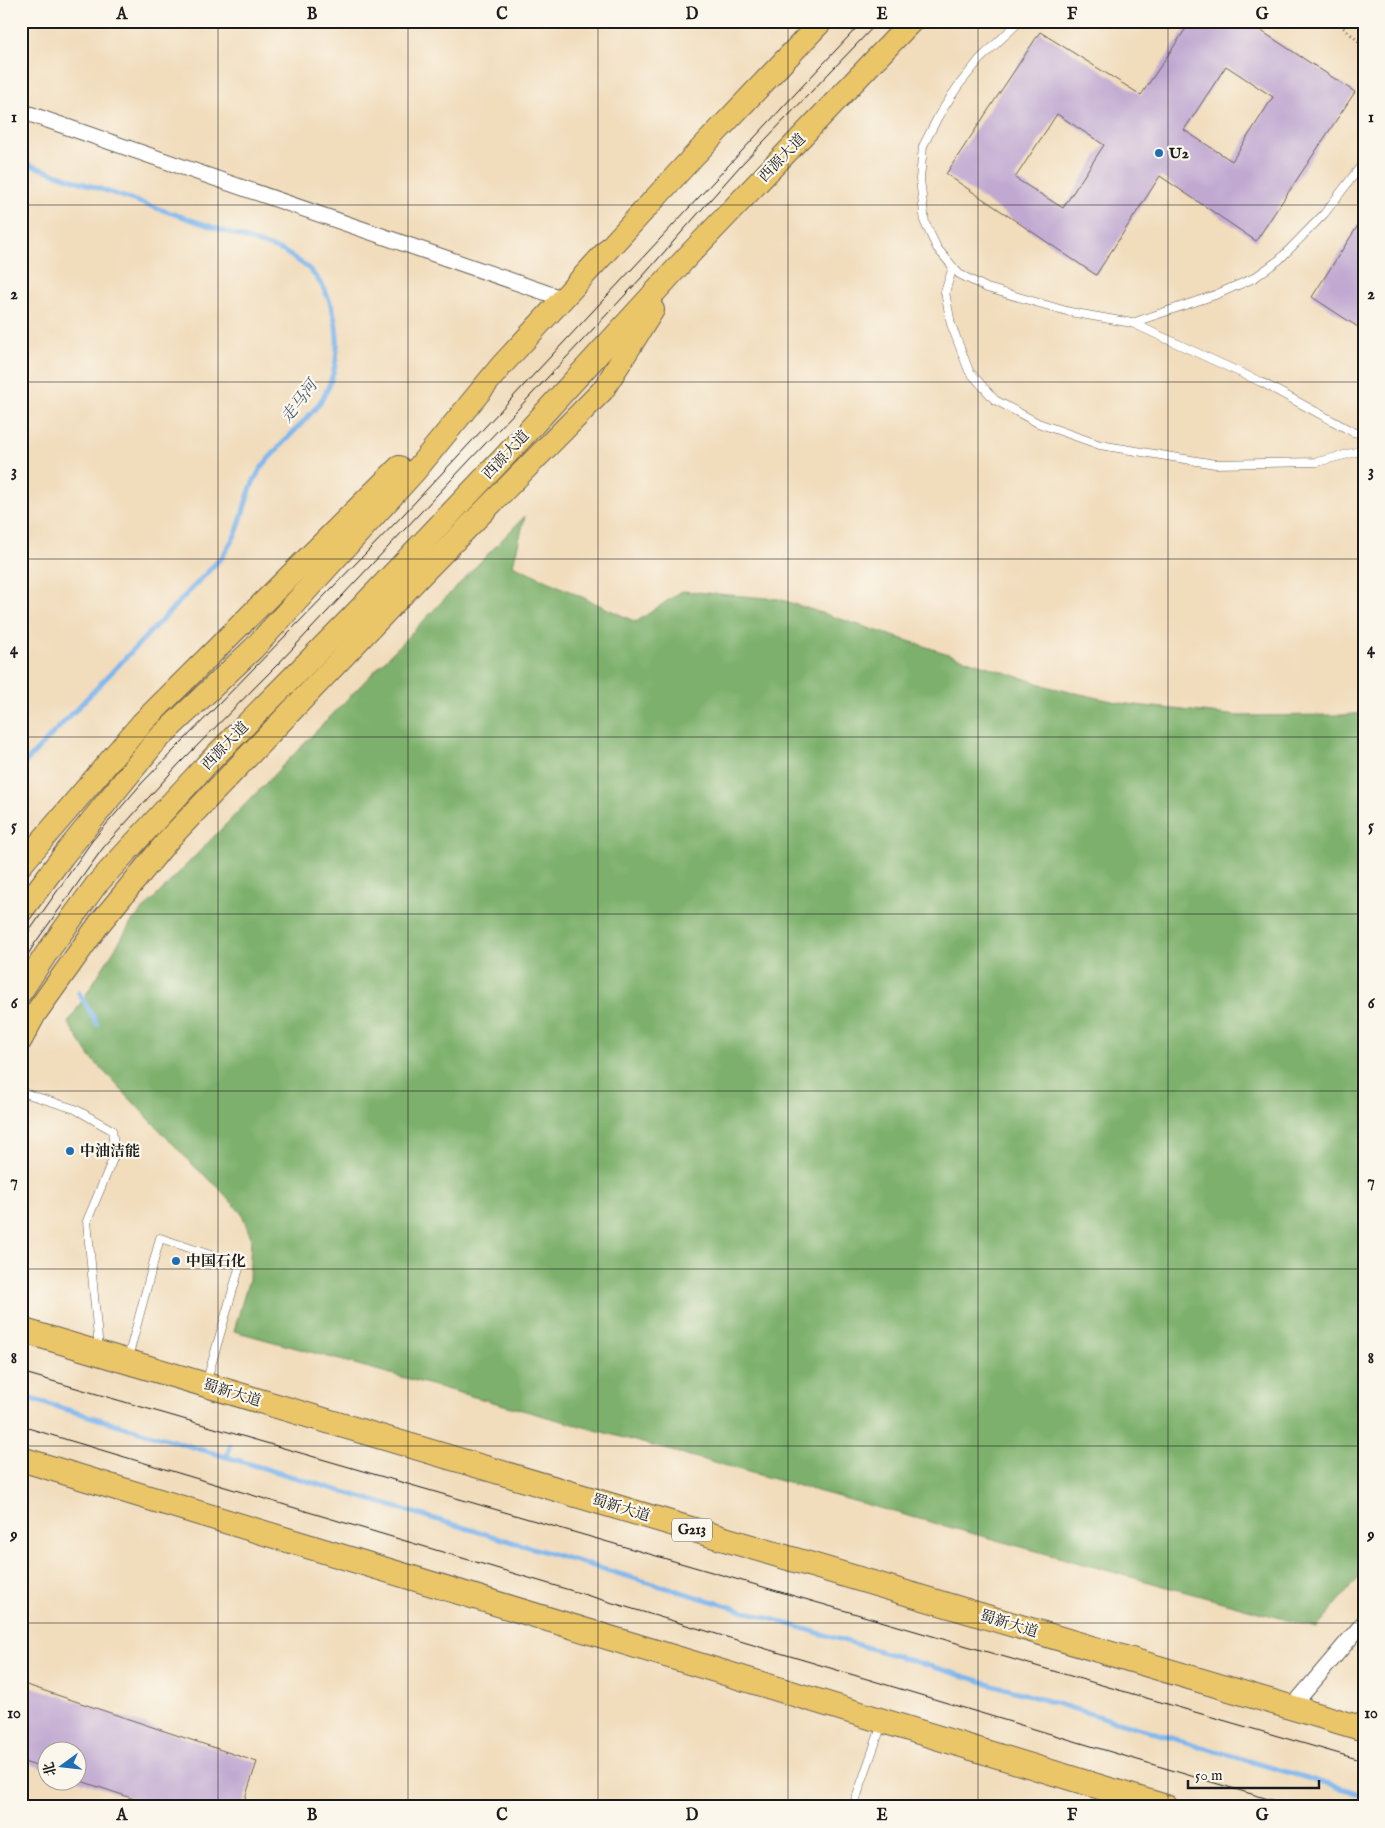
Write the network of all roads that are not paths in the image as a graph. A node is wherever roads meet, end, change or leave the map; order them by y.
1 (822, 21) edge
2 (912, 21) edge
3 (1020, 21) edge
4 (21, 111) edge
5 (1364, 162) edge
6 (687, 257) junction
7 (953, 267) junction
8 (564, 299) junction
9 (1132, 324) junction
10 (501, 366) junction
11 (1364, 435) edge
12 (1364, 450) edge
13 (21, 865) edge
14 (21, 912) edge
15 (21, 992) edge
16 (21, 1040) edge
17 (21, 1092) edge
18 (21, 1330) edge
19 (100, 1354) junction
20 (127, 1361) junction
21 (205, 1385) junction
22 (21, 1458) edge
23 (1364, 1622) edge
24 (1291, 1708) junction
25 (883, 1720) junction
26 (1364, 1730) edge
27 (853, 1807) edge
28 (1166, 1807) edge

1 - 8 main road
2 - 6 main road, 西源大道
3 - 7 lane
4 - 8 street
5 - 9 lane
6 - 15 main road, 西源大道
6 - 16 main road
7 - 9 lane
7 - 12 lane
8 - 10 main road
9 - 11 lane
10 - 13 main road
10 - 14 main road
17 - 19 lane
18 - 19 highway, 蜀新大道 / G213
19 - 20 highway, 蜀新大道 / G213
20 - 21 highway, 蜀新大道 / G213
20 - 21 lane
21 - 24 highway, 蜀新大道 / G213
22 - 25 highway
23 - 24 street
24 - 26 highway, 蜀新大道 / G213
25 - 27 lane
25 - 28 highway

